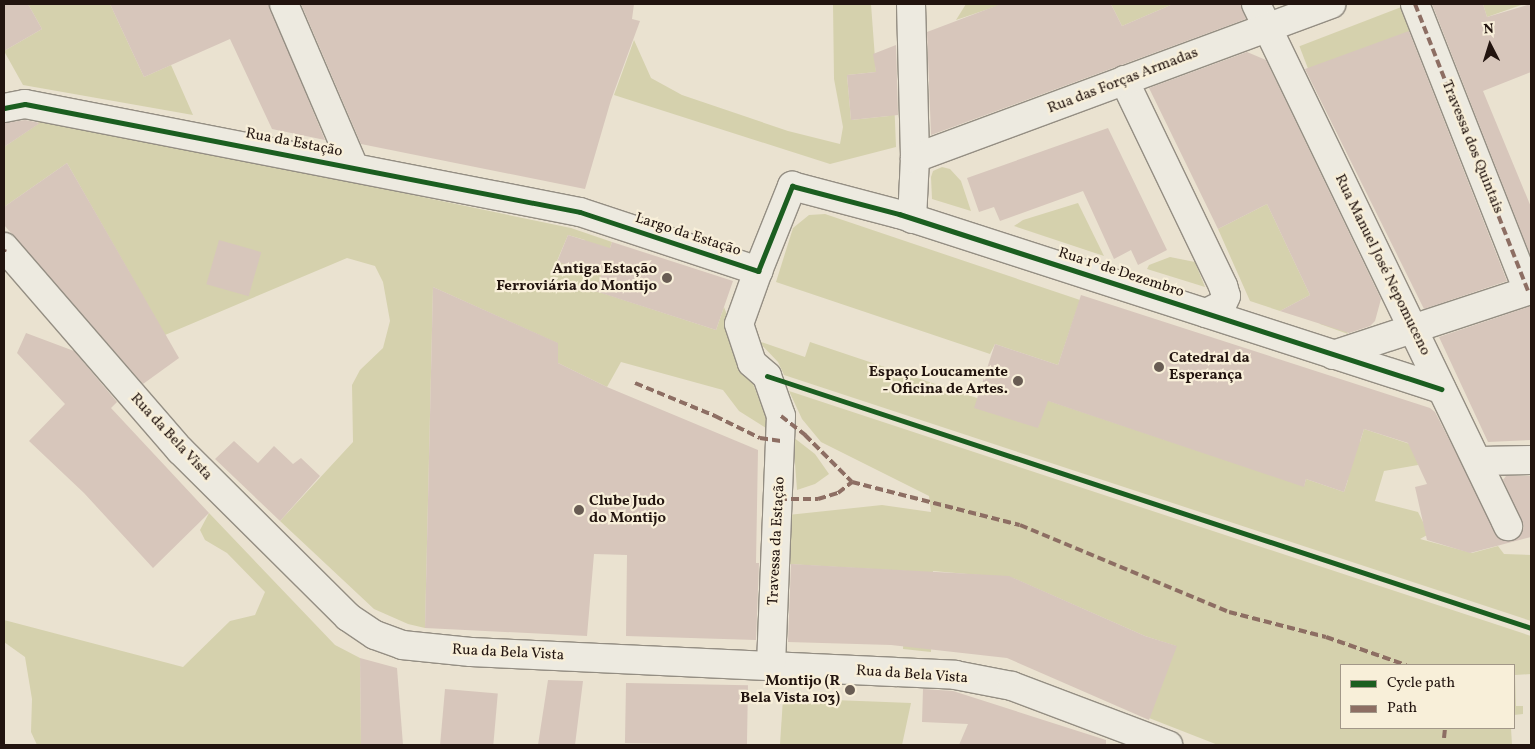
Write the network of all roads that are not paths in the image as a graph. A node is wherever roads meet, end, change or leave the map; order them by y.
1 (284, 4) edge
2 (912, 4) edge
3 (1331, 4) edge
4 (1415, 4) edge
5 (1261, 15) edge
6 (1124, 80) junction
7 (4, 108) edge
8 (915, 158) junction
9 (354, 167) junction
10 (580, 212) joint
11 (912, 219) junction
12 (4, 247) edge
13 (758, 271) junction
14 (1530, 290) edge
15 (1206, 313) junction
16 (1412, 328) junction
17 (1333, 355) junction
18 (1441, 389) junction
19 (1531, 460) edge
20 (1478, 461) junction
21 (1508, 526) dead end
22 (771, 666) junction
23 (1168, 745) edge

1 - 9 street
2 - 8 street
3 - 5 street, Rua das Forças Armadas
4 - 14 street, Travessa dos Quintais
5 - 6 street, Rua das Forças Armadas
5 - 16 street, Rua Manuel José Nepomuceno
6 - 8 street, Rua das Forças Armadas
6 - 15 street
7 - 9 street, Rua da Estação
8 - 11 street
9 - 10 street, Rua da Estação
10 - 13 street, Largo da Estação
11 - 13 street, Rua 1º de Dezembro
11 - 15 street, Rua 1º de Dezembro
12 - 22 street, Rua da Bela Vista
13 - 22 street, Travessa da Estação
14 - 16 street
15 - 17 street, Rua 1º de Dezembro
16 - 17 street
16 - 18 street, Rua Manuel José Nepomuceno
17 - 18 street, Rua 1º de Dezembro
18 - 20 street, Rua Manuel José Nepomuceno
19 - 20 street
20 - 21 street, Rua Manuel José Nepomuceno
22 - 23 street, Rua da Bela Vista

